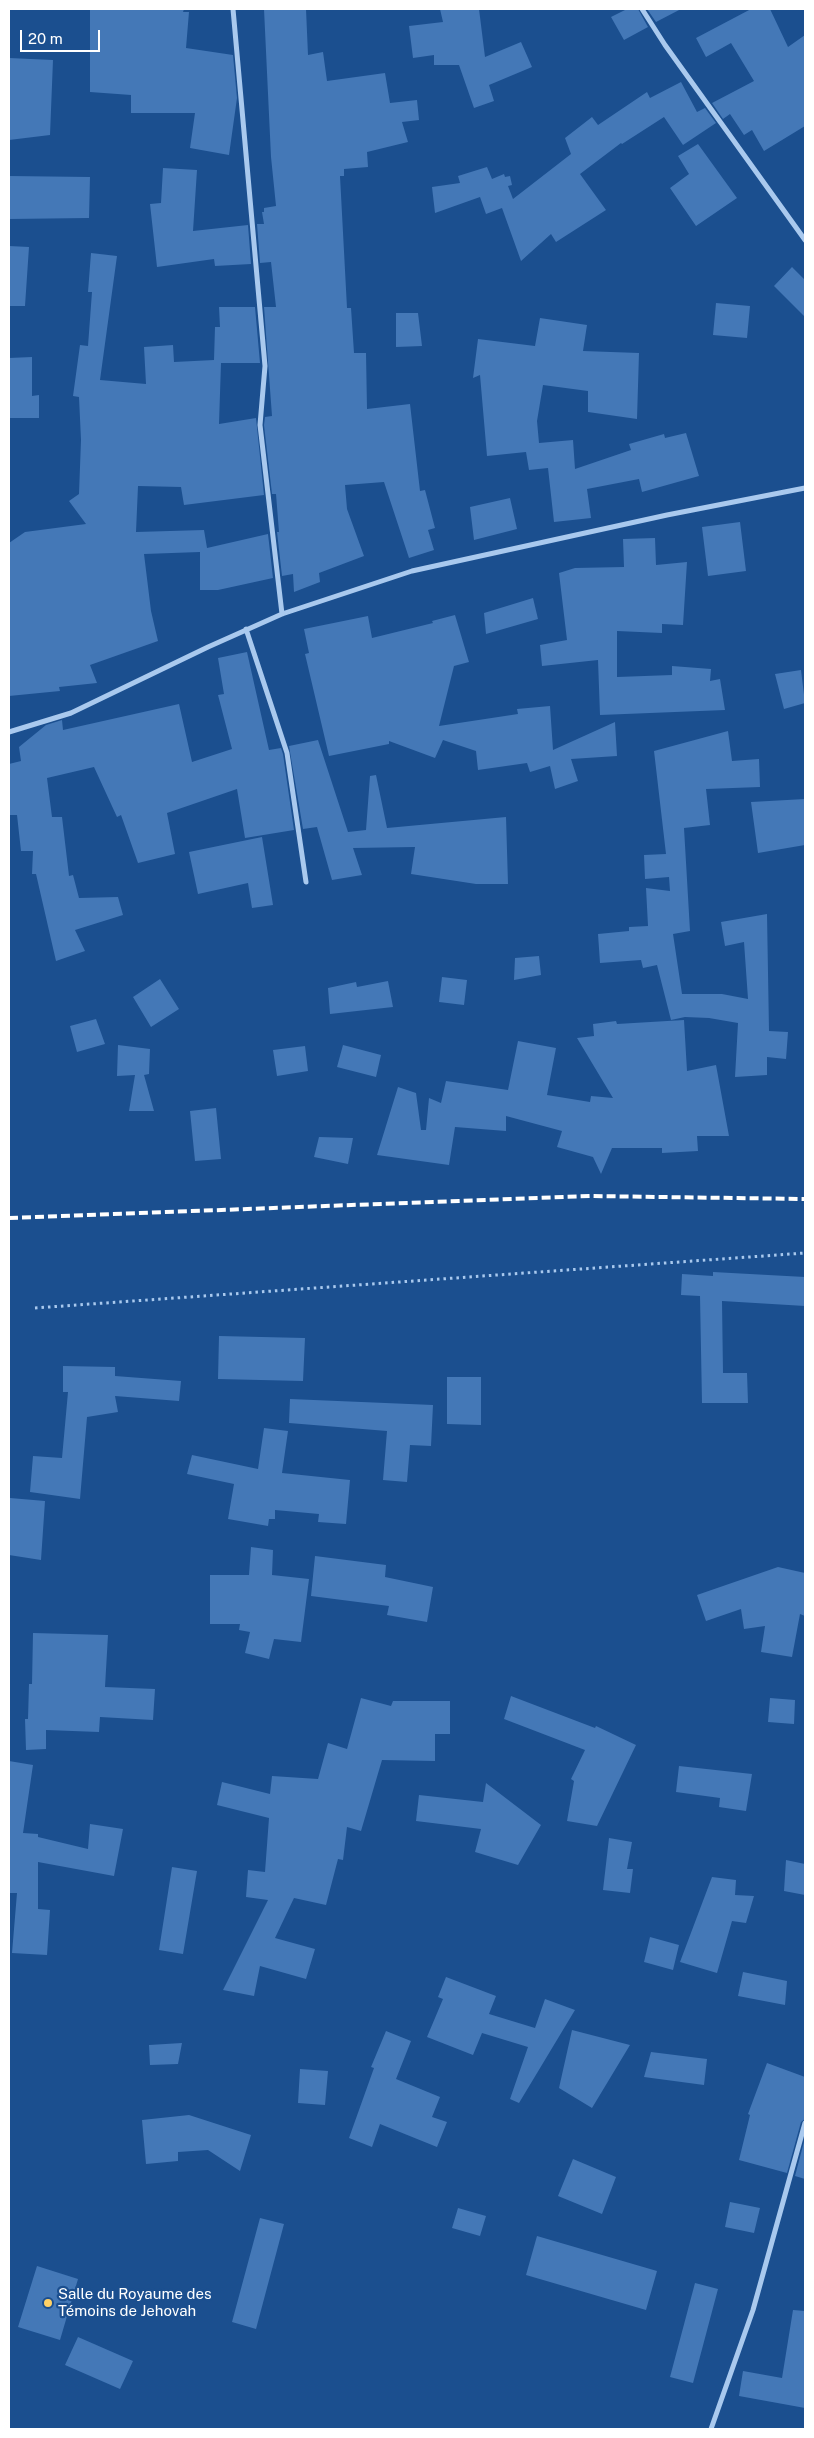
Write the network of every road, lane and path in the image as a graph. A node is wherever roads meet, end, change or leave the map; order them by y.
1 (233, 9) edge
2 (642, 9) edge
3 (805, 240) edge
4 (805, 488) edge
5 (282, 614) junction
6 (246, 630) junction
7 (9, 732) edge
8 (306, 882) dead end
9 (805, 1254) edge
10 (35, 1308) dead end
11 (805, 2123) edge
12 (711, 2429) edge

1 - 5 street
2 - 3 street
4 - 5 street
5 - 6 street
6 - 7 street
6 - 8 street
9 - 10 path
11 - 12 street

